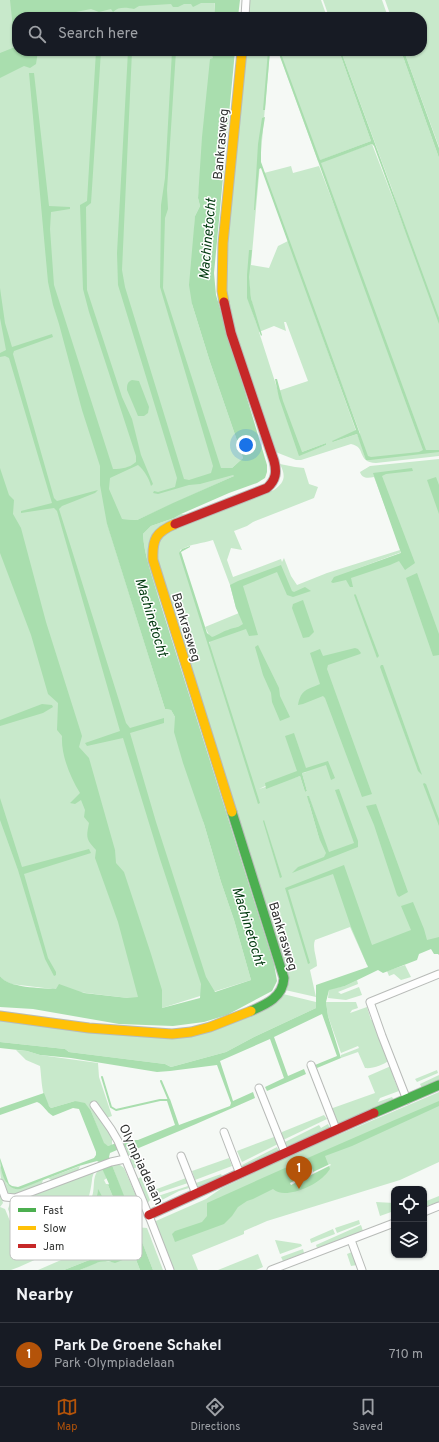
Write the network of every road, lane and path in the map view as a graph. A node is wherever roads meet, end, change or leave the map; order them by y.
1 (246, 0) edge
2 (245, 12) edge
3 (242, 56) edge
4 (439, 974) edge
5 (0, 1016) edge
6 (311, 1065) dead end
7 (439, 1085) edge
8 (259, 1088) dead end
9 (408, 1100) junction
10 (94, 1105) dead end
11 (336, 1129) junction
12 (224, 1132) dead end
13 (284, 1153) junction
14 (181, 1156) dead end
15 (125, 1159) junction
16 (240, 1174) junction
17 (0, 1183) edge
18 (196, 1194) junction
19 (20, 1196) edge
20 (141, 1196) edge
21 (10, 1198) edge
22 (142, 1199) edge
23 (439, 1206) edge
24 (427, 1211) edge
25 (149, 1215) junction
26 (391, 1224) edge
27 (351, 1240) junction
28 (170, 1270) edge
29 (271, 1270) edge
30 (362, 1270) edge

1 - 2 street
3 - 5 street, Bankrasweg
4 - 9 street
6 - 11 street
7 - 9 street, Olympiadelaan
8 - 13 street
9 - 11 street, Olympiadelaan
10 - 15 street, Olympiadelaan
11 - 13 street, Olympiadelaan
12 - 16 street
13 - 16 street, Olympiadelaan
14 - 18 street
15 - 19 street
15 - 20 street, Olympiadelaan
16 - 18 street, Olympiadelaan
17 - 21 street
18 - 25 street, Olympiadelaan
22 - 25 street, Olympiadelaan
23 - 24 street
25 - 28 street
26 - 27 street
27 - 29 street
27 - 30 street

